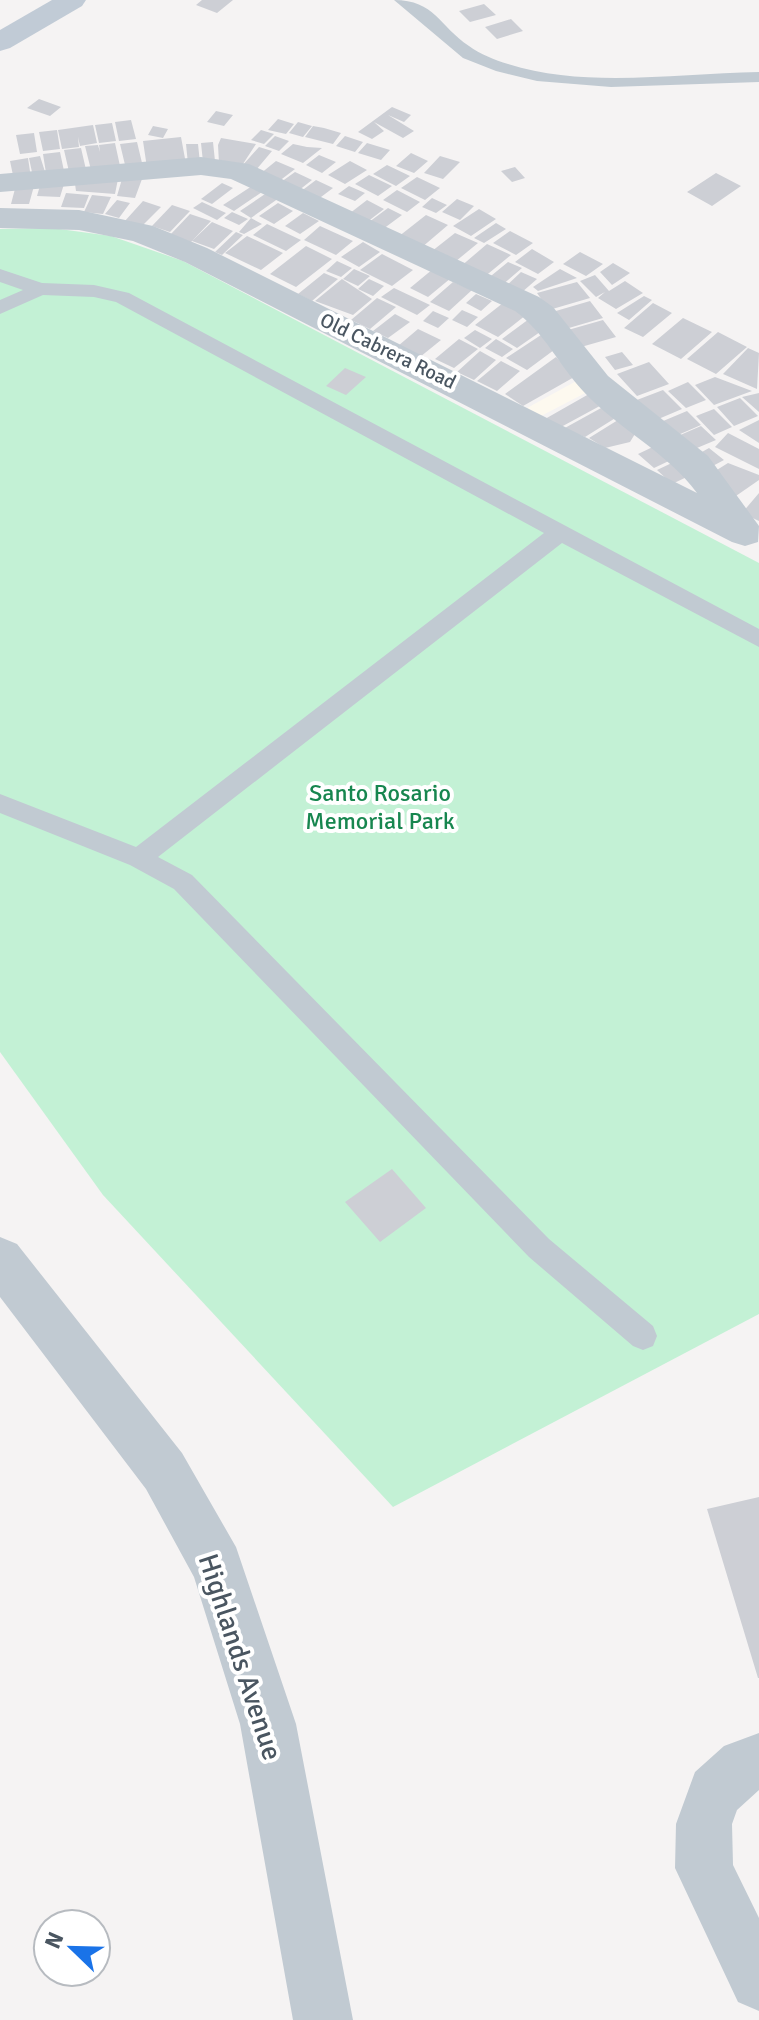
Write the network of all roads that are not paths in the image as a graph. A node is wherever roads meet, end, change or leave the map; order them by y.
1 (72, 0) edge
2 (402, 0) edge
3 (0, 42) edge
4 (759, 77) edge
5 (0, 183) edge
6 (0, 218) edge
7 (0, 275) edge
8 (40, 289) junction
9 (0, 308) edge
10 (562, 531) junction
11 (752, 536) edge
12 (759, 639) edge
13 (0, 803) edge
14 (139, 858) junction
15 (0, 1259) edge
16 (643, 1336) dead end
17 (759, 1761) edge
18 (759, 1981) edge
19 (323, 2020) edge

1 - 3 main road
2 - 4 lane
5 - 11 street
6 - 11 street, Old Cabrera Road
7 - 8 lane
8 - 9 lane
8 - 10 lane
10 - 12 lane
10 - 14 lane
13 - 14 lane
14 - 16 lane
15 - 19 street, Highlands Avenue
17 - 18 street

